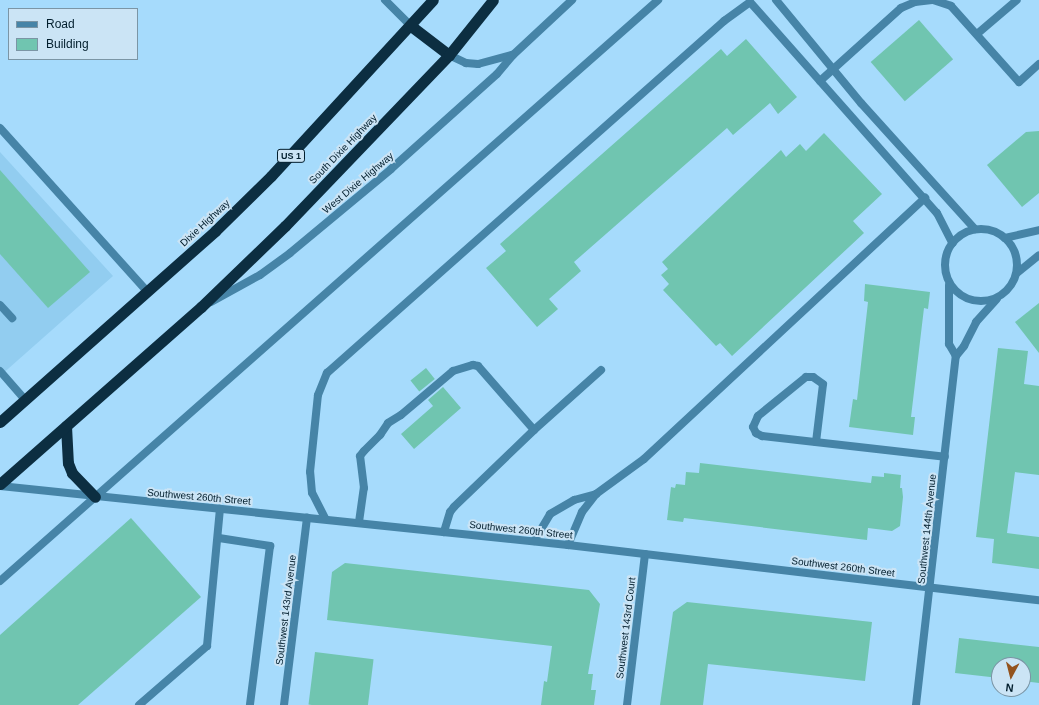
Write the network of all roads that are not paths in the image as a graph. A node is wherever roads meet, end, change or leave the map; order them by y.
1 (384, 0) edge
2 (433, 0) edge
3 (493, 0) edge
4 (572, 0) edge
5 (658, 0) edge
6 (776, 0) edge
7 (932, 0) edge
8 (1017, 0) edge
9 (751, 1) edge
10 (916, 1) edge
11 (411, 26) junction
12 (976, 34) junction
13 (449, 55) junction
14 (513, 55) junction
15 (1039, 64) edge
16 (833, 69) junction
17 (820, 81) junction
18 (0, 128) edge
19 (925, 198) junction
20 (975, 229) junction
21 (1039, 230) edge
22 (1005, 238) junction
23 (952, 243) junction
24 (1039, 255) edge
25 (1017, 273) junction
26 (950, 285) junction
27 (147, 291) junction
28 (998, 298) junction
29 (0, 305) edge
30 (201, 307) junction
31 (12, 318) dead end
32 (956, 356) junction
33 (601, 370) dead end
34 (0, 371) edge
35 (25, 400) junction
36 (0, 422) edge
37 (66, 426) junction
38 (534, 430) junction
39 (816, 442) junction
40 (945, 457) junction
41 (0, 485) edge
42 (596, 494) junction
43 (95, 497) junction
44 (220, 509) junction
45 (306, 517) junction
46 (325, 518) junction
47 (359, 522) junction
48 (444, 532) junction
49 (219, 538) junction
50 (534, 541) junction
51 (568, 545) junction
52 (645, 554) junction
53 (0, 581) edge
54 (930, 587) junction
55 (1039, 600) edge
56 (139, 705) edge
57 (250, 705) edge
58 (284, 705) edge
59 (627, 705) edge
60 (919, 705) edge

1 - 11 street
2 - 11 highway, US 1
3 - 13 highway, South Dixie Highway
4 - 14 street, West Dixie Highway
5 - 43 street
6 - 16 street
7 - 10 street
7 - 12 street
8 - 12 street
9 - 17 street
9 - 46 street
10 - 16 street
11 - 13 highway
11 - 27 highway, Dixie Highway / US 1
12 - 15 street
13 - 14 street, West Dixie Highway
13 - 30 highway, South Dixie Highway
14 - 30 street, West Dixie Highway
16 - 17 street
16 - 20 street
17 - 19 street
18 - 27 street
19 - 23 street
19 - 42 street
20 - 22 street
20 - 23 street
21 - 22 street
22 - 25 street
23 - 26 street
24 - 25 street
25 - 28 street
26 - 28 street
26 - 32 street, Southwest 144th Avenue
27 - 35 highway, Dixie Highway / US 1
28 - 32 street, Southwest 144th Avenue
29 - 31 street
30 - 37 highway
32 - 40 street, Southwest 144th Avenue
33 - 38 street
34 - 35 street
35 - 36 highway, Dixie Highway / US 1
37 - 41 highway
37 - 43 highway
38 - 47 street
38 - 48 street
39 - 39 street
39 - 40 street
40 - 54 street, Southwest 144th Avenue
41 - 43 street, Southwest 260th Street
42 - 50 street
42 - 51 street
43 - 44 street, Southwest 260th Street
43 - 53 street
44 - 45 street, Southwest 260th Street
44 - 49 street
45 - 46 street, Southwest 260th Street
45 - 58 street, Southwest 143rd Avenue
46 - 47 street, Southwest 260th Street
47 - 48 street, Southwest 260th Street
48 - 50 street, Southwest 260th Street
49 - 56 street
49 - 57 street
50 - 51 street, Southwest 260th Street
51 - 52 street, Southwest 260th Street
52 - 54 street, Southwest 260th Street
52 - 59 street, Southwest 143rd Court
54 - 55 street, Southwest 260th Street
54 - 60 street, Southwest 144th Avenue

